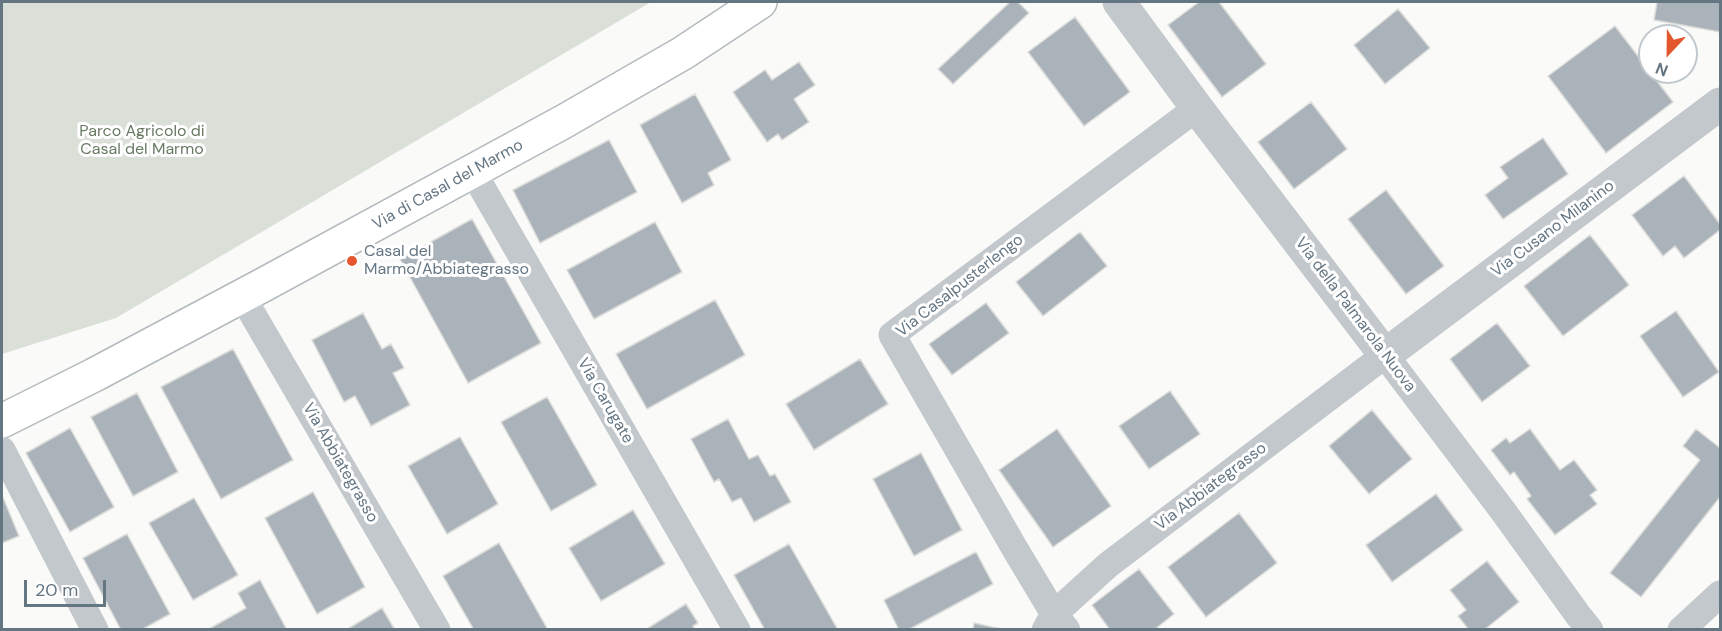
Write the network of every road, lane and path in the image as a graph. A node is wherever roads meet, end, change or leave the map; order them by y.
1 (760, 2) edge
2 (1119, 2) edge
3 (1720, 104) edge
4 (1197, 108) junction
5 (473, 172) junction
6 (243, 296) junction
7 (1385, 355) junction
8 (2, 421) edge
9 (2, 450) edge
10 (1720, 594) edge
11 (1056, 624) edge
12 (95, 630) edge
13 (437, 630) edge
14 (737, 630) edge
15 (1590, 630) edge
16 (1681, 630) edge

1 - 5 main road, Via di Casal del Marmo
2 - 4 street, Via della Palmarola Nuova
3 - 7 street, Via Cusano Milanino
4 - 7 street, Via della Palmarola Nuova
4 - 11 street, Via Casalpusterlengo
5 - 6 main road, Via di Casal del Marmo
5 - 14 street, Via Carugate
6 - 8 main road, Via di Casal del Marmo
6 - 13 street, Via Abbiategrasso
7 - 11 street, Via Abbiategrasso
7 - 15 street, Via della Palmarola Nuova
9 - 12 street
10 - 16 street

